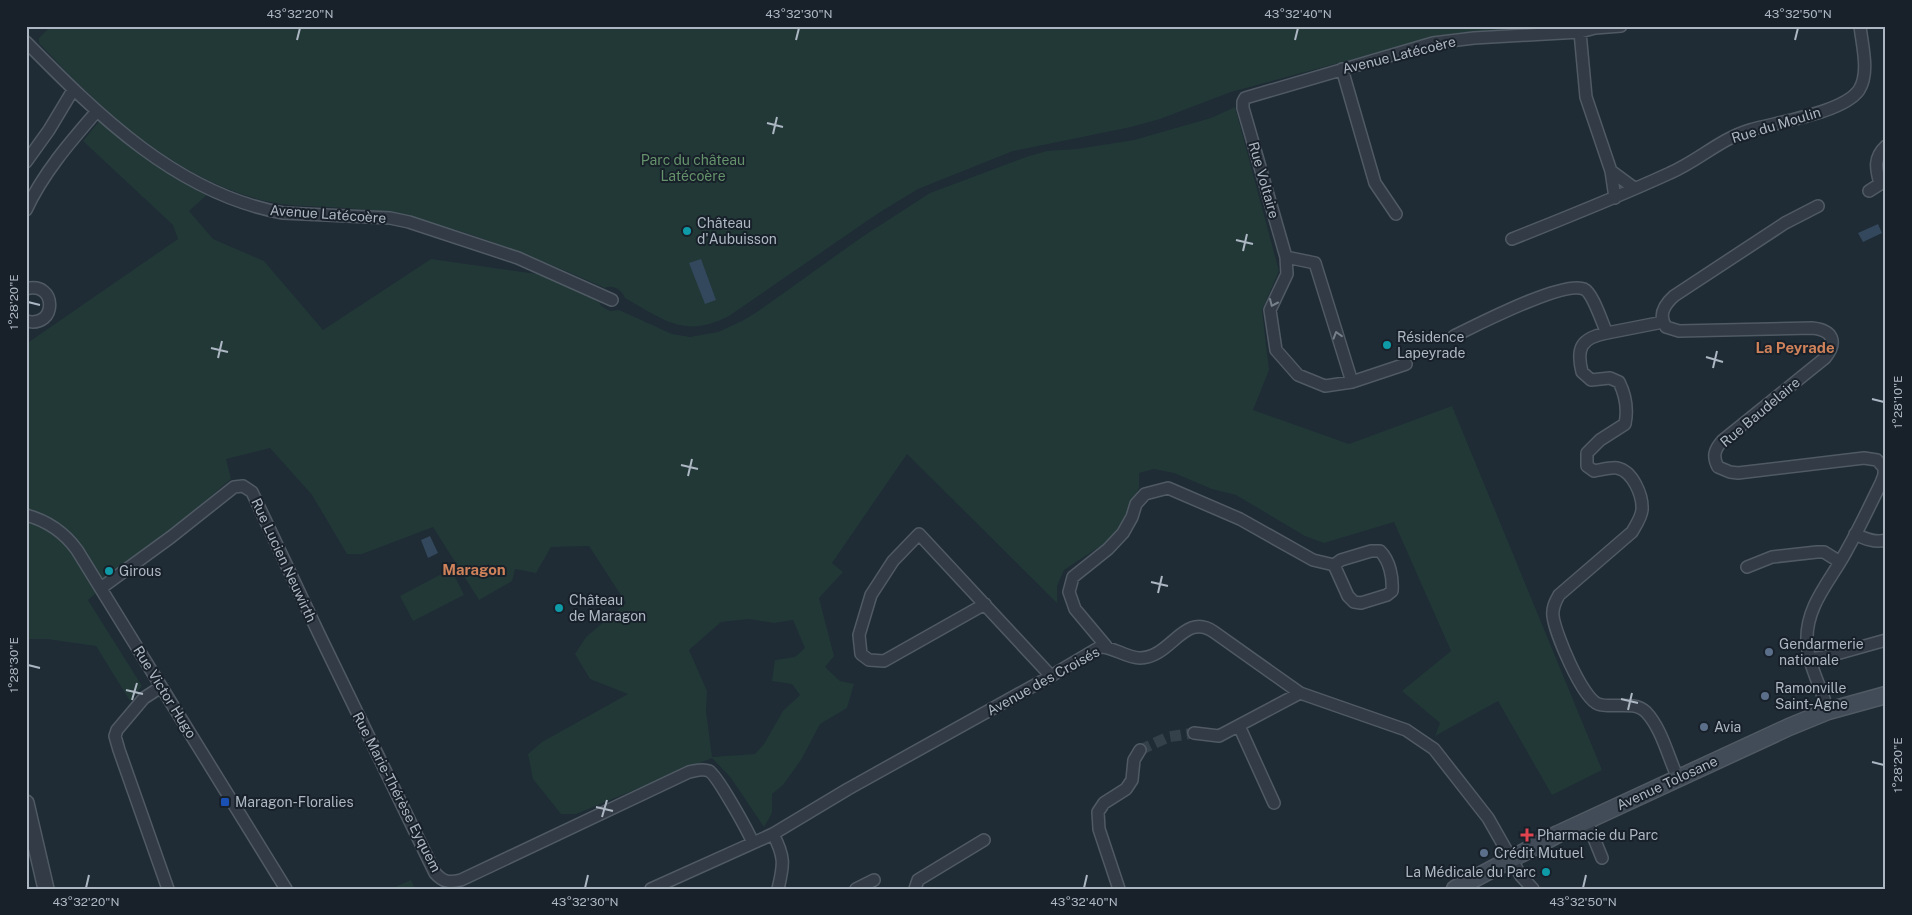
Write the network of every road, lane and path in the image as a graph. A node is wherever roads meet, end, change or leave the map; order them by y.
1 (1622, 26) edge
2 (1860, 26) edge
3 (1580, 32) junction
4 (26, 42) edge
5 (1342, 69) junction
6 (73, 90) junction
7 (1243, 102) joint
8 (97, 111) junction
9 (1886, 146) edge
10 (26, 162) edge
11 (1611, 171) junction
12 (1634, 188) junction
13 (1870, 191) dead end
14 (1615, 198) junction
15 (1818, 206) dead end
16 (26, 210) edge
17 (1396, 214) dead end
18 (1512, 239) dead end
19 (1286, 257) junction
20 (26, 289) edge
21 (612, 300) dead end
22 (26, 321) edge
23 (1663, 322) junction
24 (1607, 333) junction
25 (1454, 336) dead end
26 (1406, 364) dead end
27 (1352, 382) junction
28 (1884, 462) edge
29 (26, 515) edge
30 (1855, 534) junction
31 (1886, 540) edge
32 (1840, 562) junction
33 (1334, 565) junction
34 (1747, 567) dead end
35 (101, 588) junction
36 (986, 604) junction
37 (319, 634) joint
38 (1886, 640) edge
39 (1106, 646) junction
40 (1811, 659) junction
41 (1052, 676) junction
42 (162, 687) junction
43 (1300, 693) junction
44 (1886, 695) edge
45 (1828, 711) junction
46 (1238, 726) junction
47 (1194, 733) tunnel mouth
48 (1140, 750) dead end
49 (1678, 778) junction
50 (26, 803) edge
51 (1274, 803) dead end
52 (1587, 820) junction
53 (773, 834) junction
54 (984, 840) dead end
55 (753, 842) junction
56 (1602, 858) dead end
57 (1511, 859) junction
58 (874, 880) dead end
59 (46, 889) edge
60 (168, 889) edge
61 (286, 889) edge
62 (652, 889) edge
63 (778, 889) edge
64 (856, 889) edge
65 (915, 889) edge
66 (1119, 889) edge
67 (1455, 889) edge
68 (1533, 889) edge

1 - 3 street, Avenue Latécoère
2 - 12 street, Rue du Moulin
3 - 5 street, Avenue Latécoère
3 - 11 street
4 - 6 street, Avenue Latécoère
5 - 7 street, Avenue Latécoère
5 - 17 street
6 - 8 street, Avenue Latécoère
6 - 10 street
7 - 19 street, Rue Voltaire
8 - 16 street
8 - 21 street, Avenue Latécoère
9 - 13 street
11 - 12 street
11 - 14 street
12 - 14 street, Rue du Moulin
14 - 18 street, Rue du Moulin
15 - 23 street
27 -> 19 street
19 -> 27 street, Rue Voltaire
20 - 22 street
23 - 24 street
23 - 28 street, Rue Baudelaire
24 - 25 street
24 - 49 street
26 - 27 street, Rue Voltaire
28 - 30 street, Rue Baudelaire
29 - 35 street, Rue Victor Hugo
30 - 31 street
30 - 32 street, Rue Baudelaire
32 - 34 street
32 - 40 street, Rue Baudelaire
33 - 33 street
33 - 39 street
35 - 37 street, Rue Lucien Neuwirth
35 - 42 street, Rue Victor Hugo
36 - 36 street
36 - 41 street
37 - 55 street, Rue Marie-Thérèse Eyquem
38 - 40 street
39 - 41 street, Avenue des Croisés
39 - 43 street, Avenue des Croisés
40 - 45 street, Rue Baudelaire
41 - 53 street, Avenue des Croisés
42 - 60 street
42 - 61 street, Rue Victor Hugo
43 - 46 street
43 - 57 street, Avenue des Croisés
44 - 45 main road, Avenue Tolosane
45 - 49 main road, Avenue Tolosane
46 - 47 street
46 - 51 street
48 - 66 street
49 - 52 main road, Avenue Tolosane
50 - 59 street
52 - 56 street
52 - 57 main road, Avenue Tolosane
53 - 55 street
53 - 63 street
54 - 65 street
55 - 62 street
57 - 67 main road, Avenue Tolosane
57 - 68 street, Avenue des Croisés
58 - 64 street

